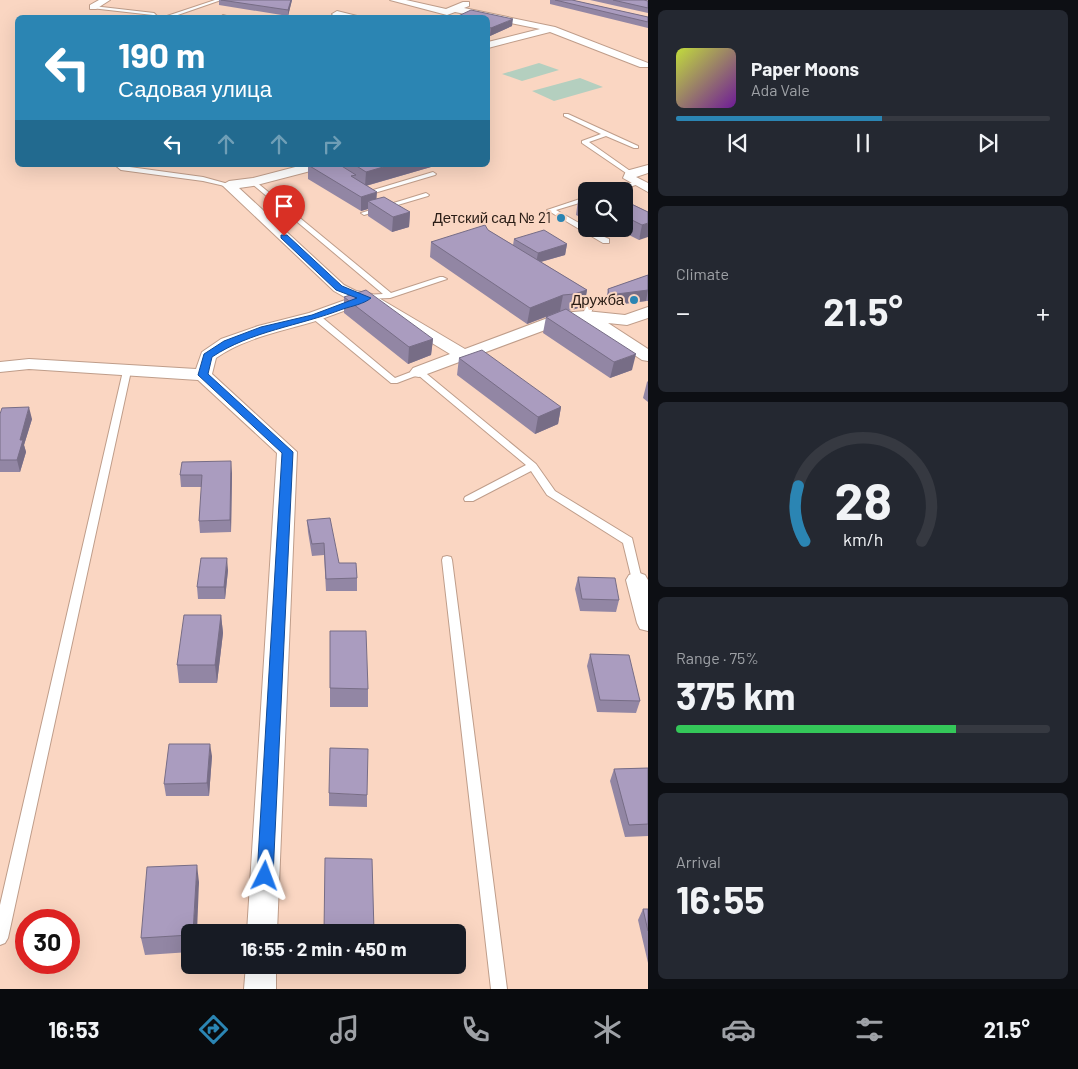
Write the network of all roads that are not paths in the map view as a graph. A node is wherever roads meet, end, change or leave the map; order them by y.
1 (106, 0) edge
2 (219, 0) edge
3 (394, 0) edge
4 (474, 0) edge
5 (93, 7) joint
6 (451, 10) junction
7 (337, 14) dead end
8 (415, 14) dead end
9 (155, 15) edge
10 (172, 15) edge
11 (341, 15) edge
12 (478, 15) edge
13 (490, 17) edge
14 (552, 29) junction
15 (490, 44) edge
16 (646, 64) edge
17 (566, 115) dead end
18 (606, 134) junction
19 (636, 147) dead end
20 (120, 167) edge
21 (310, 167) edge
22 (648, 169) edge
23 (433, 174) dead end
24 (253, 182) junction
25 (639, 182) edge
26 (229, 185) junction
27 (362, 188) edge
28 (426, 195) dead end
29 (578, 201) edge
30 (364, 213) dead end
31 (578, 226) edge
32 (599, 237) edge
33 (606, 241) dead end
34 (443, 278) dead end
35 (565, 287) edge
36 (390, 296) junction
37 (367, 298) junction
38 (648, 312) edge
39 (315, 316) junction
40 (586, 316) junction
41 (463, 355) junction
42 (648, 356) edge
43 (0, 367) edge
44 (127, 371) junction
45 (419, 372) junction
46 (203, 375) junction
47 (532, 466) junction
48 (469, 499) dead end
49 (447, 560) dead end
50 (637, 580) joint
51 (648, 623) edge
52 (262, 924) edge
53 (0, 938) edge
54 (261, 974) edge
55 (260, 989) edge
56 (499, 989) edge

1 - 5 street
2 - 10 lane
3 - 6 street
4 - 6 street
5 - 9 lane
6 - 8 street
6 - 12 street
7 - 11 street
13 - 14 street
14 - 15 street
14 - 16 street
17 - 18 lane
18 - 19 lane
18 - 25 lane
20 - 26 lane
21 - 24 street
22 - 25 street
23 - 27 lane
24 - 26 street
24 - 36 lane
26 - 37 street
28 - 30 lane
29 - 31 lane
32 - 33 lane
34 - 36 lane
35 - 40 lane
36 - 37 lane
37 - 39 street
37 - 41 street
38 - 40 street
39 - 45 lane
39 - 46 street
40 - 41 street
40 - 42 street
41 - 45 street
43 - 44 street
44 - 46 street
44 - 53 lane
45 - 47 lane
46 - 52 street
47 - 48 lane
47 - 50 lane
49 - 56 lane
50 - 51 street
54 - 55 street

